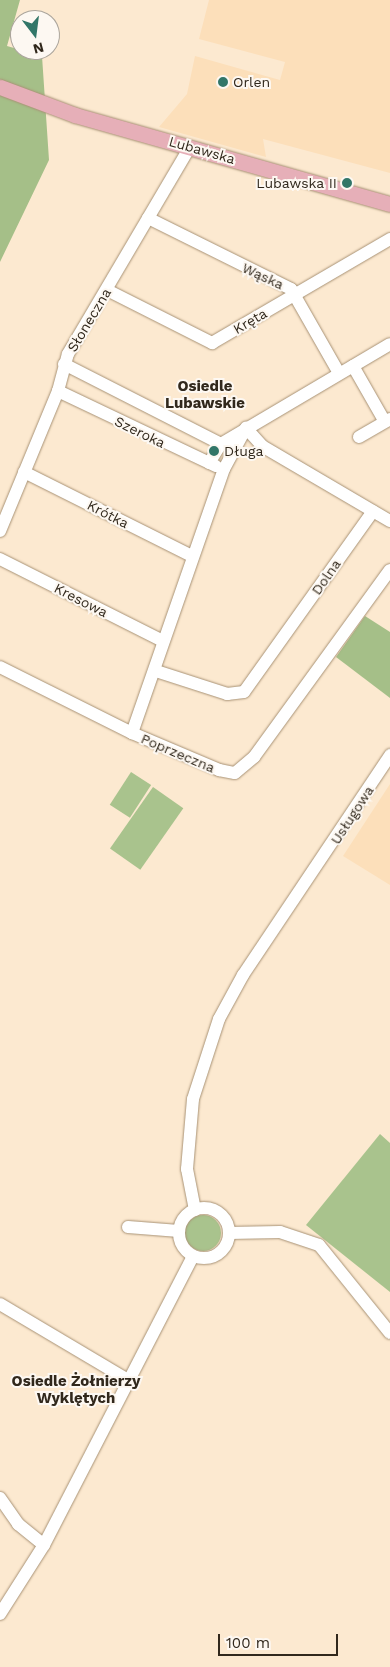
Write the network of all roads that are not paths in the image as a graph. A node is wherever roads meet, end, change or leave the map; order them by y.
1 (0, 87) edge
2 (195, 144) junction
3 (390, 196) edge
4 (390, 204) edge
5 (148, 218) junction
6 (390, 239) edge
7 (107, 290) junction
8 (296, 295) junction
9 (390, 344) edge
10 (64, 364) junction
11 (353, 366) junction
12 (340, 374) junction
13 (58, 391) junction
14 (388, 420) edge
15 (246, 428) junction
16 (359, 437) dead end
17 (221, 444) junction
18 (208, 462) junction
19 (224, 469) junction
20 (24, 472) junction
21 (373, 511) junction
22 (390, 521) edge
23 (0, 531) edge
24 (192, 556) junction
25 (0, 559) edge
26 (390, 570) edge
27 (163, 640) junction
28 (0, 667) edge
29 (156, 671) junction
30 (132, 733) junction
31 (390, 755) edge
32 (194, 1210) junction
33 (128, 1226) dead end
34 (179, 1231) junction
35 (229, 1233) junction
36 (193, 1256) junction
37 (0, 1304) edge
38 (390, 1333) edge
39 (128, 1380) junction
40 (0, 1498) edge
41 (44, 1545) junction
42 (0, 1614) edge

1 - 2 main road, Lubawska
2 - 3 main road, Lubawska
2 - 4 main road, Lubawska
2 - 5 street, Słoneczna
5 - 7 street, Słoneczna
5 - 8 street, Wąska
6 - 8 street, Kręta
7 - 8 street, Kręta
7 - 10 street, Słoneczna
8 - 12 street, Wąska
9 - 11 street
10 - 13 street, Słoneczna
10 - 17 street, Szeroka
11 - 12 street
11 - 14 street
12 - 15 street
13 - 18 street, Szeroka
13 - 20 street, Słoneczna
14 - 16 street
15 - 17 street
15 - 19 street
15 - 21 street
17 - 18 street
18 - 19 street, Szeroka
19 - 24 street
20 - 23 street, Słoneczna
20 - 24 street, Krótka
21 - 22 street
21 - 29 street, Dolna
24 - 27 street
25 - 27 street, Kresowa
26 - 30 street, Poprzeczna
27 - 29 street
28 - 30 street, Poprzeczna
29 - 30 street
31 - 32 street, Usługowa
32 - 34 street
32 - 35 street
33 - 34 street
34 - 36 street
35 - 36 street
35 - 38 street
36 - 39 street
37 - 39 street
39 - 41 street
40 - 41 street
41 - 42 street

